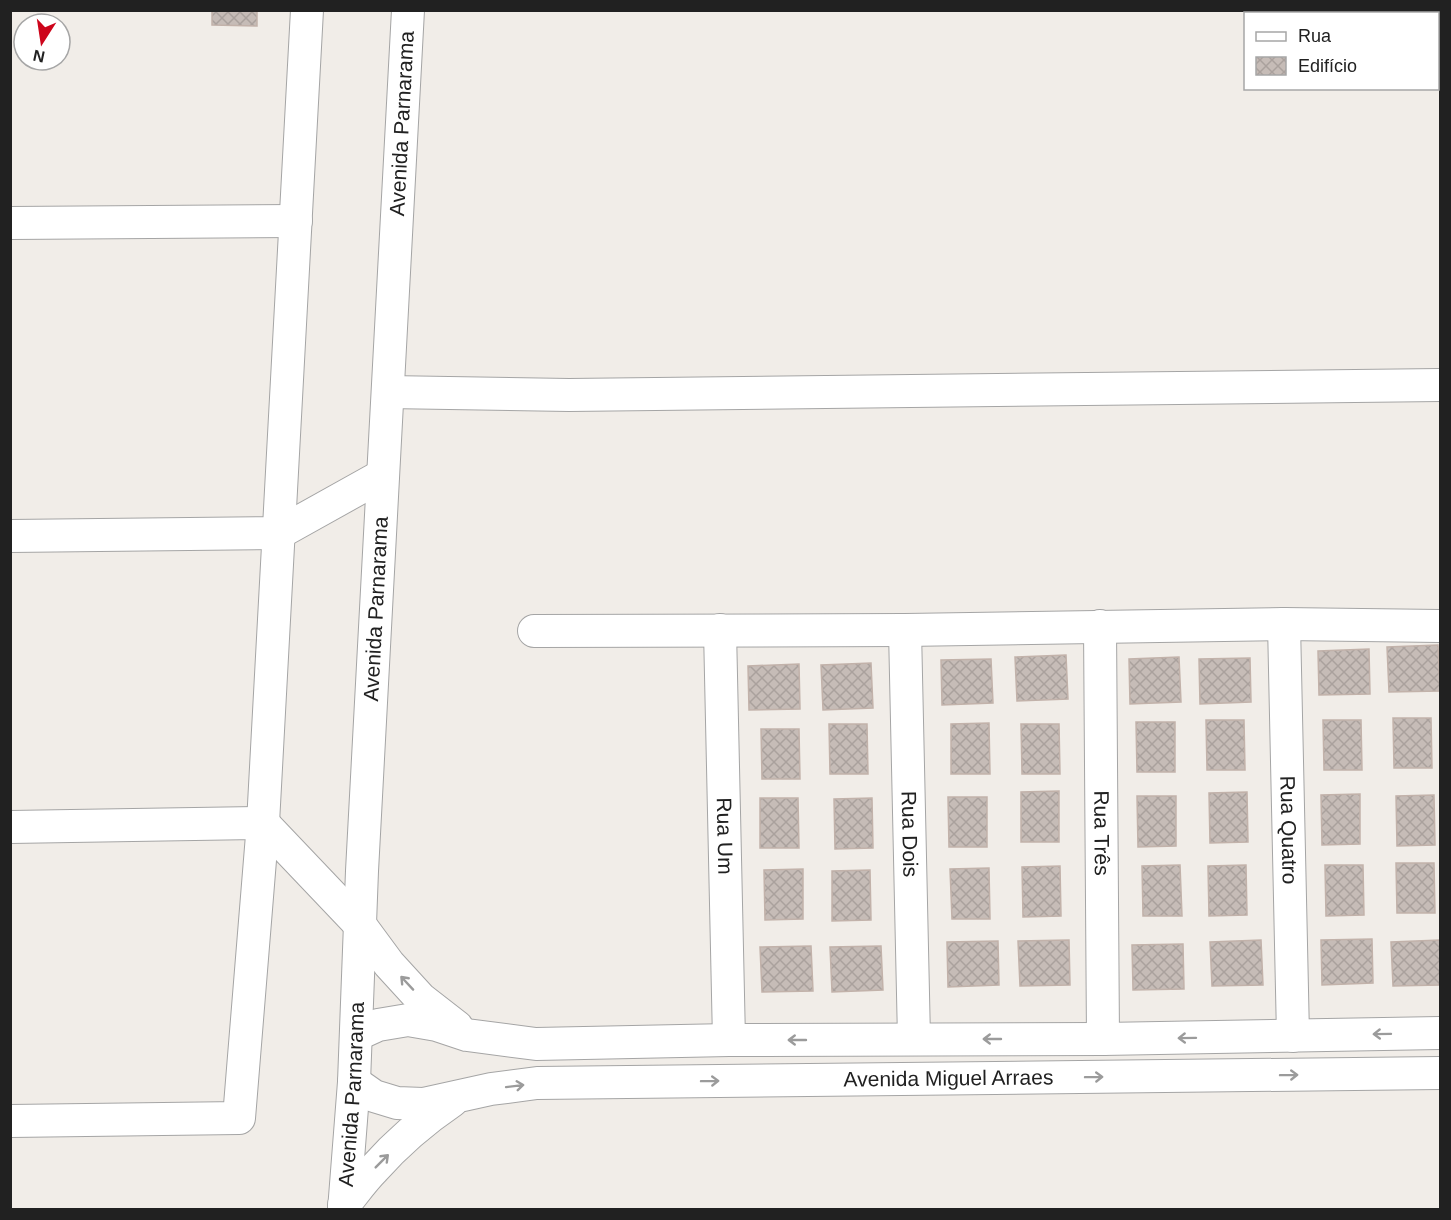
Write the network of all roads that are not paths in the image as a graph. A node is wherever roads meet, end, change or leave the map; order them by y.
1 (307, 10) edge
2 (408, 10) edge
3 (296, 221) junction
4 (10, 223) edge
5 (1440, 385) edge
6 (388, 392) junction
7 (383, 475) junction
8 (279, 533) junction
9 (10, 536) edge
10 (1284, 624) junction
11 (1100, 626) junction
12 (1440, 626) edge
13 (720, 630) junction
14 (905, 630) junction
15 (534, 631) dead end
16 (263, 823) junction
17 (10, 827) edge
18 (361, 926) junction
19 (1440, 1033) edge
20 (356, 1035) junction
21 (467, 1035) junction
22 (1293, 1036) junction
23 (914, 1039) junction
24 (1103, 1039) junction
25 (729, 1040) junction
26 (1440, 1073) edge
27 (354, 1082) junction
28 (458, 1097) junction
29 (10, 1120) edge
30 (344, 1207) edge

1 - 3 street
2 - 6 street, Avenida Parnarama
3 - 4 street
3 - 8 street
5 - 6 street
6 - 7 street, Avenida Parnarama
7 - 8 street
7 - 18 street, Avenida Parnarama
8 - 9 street
8 - 16 street
10 - 11 street
10 - 12 street
10 - 22 street, Rua Quatro
11 - 14 street
11 - 24 street, Rua Três
13 - 14 street
13 - 15 street
13 - 25 street, Rua Um
14 - 23 street, Rua Dois
16 - 17 street
16 - 18 street
16 - 29 street
18 - 20 street, Avenida Parnarama
21 -> 18 street
19 -> 22 street, Avenida Miguel Arraes
20 - 21 street, Avenida Miguel Arraes
20 - 27 street, Avenida Parnarama
21 - 25 street, Avenida Miguel Arraes
22 -> 24 street, Avenida Miguel Arraes
24 -> 23 street, Avenida Miguel Arraes
23 -> 25 street, Avenida Miguel Arraes
28 -> 26 street, Avenida Miguel Arraes
27 - 28 street, Avenida Miguel Arraes
27 - 30 street, Avenida Parnarama
30 -> 28 street

